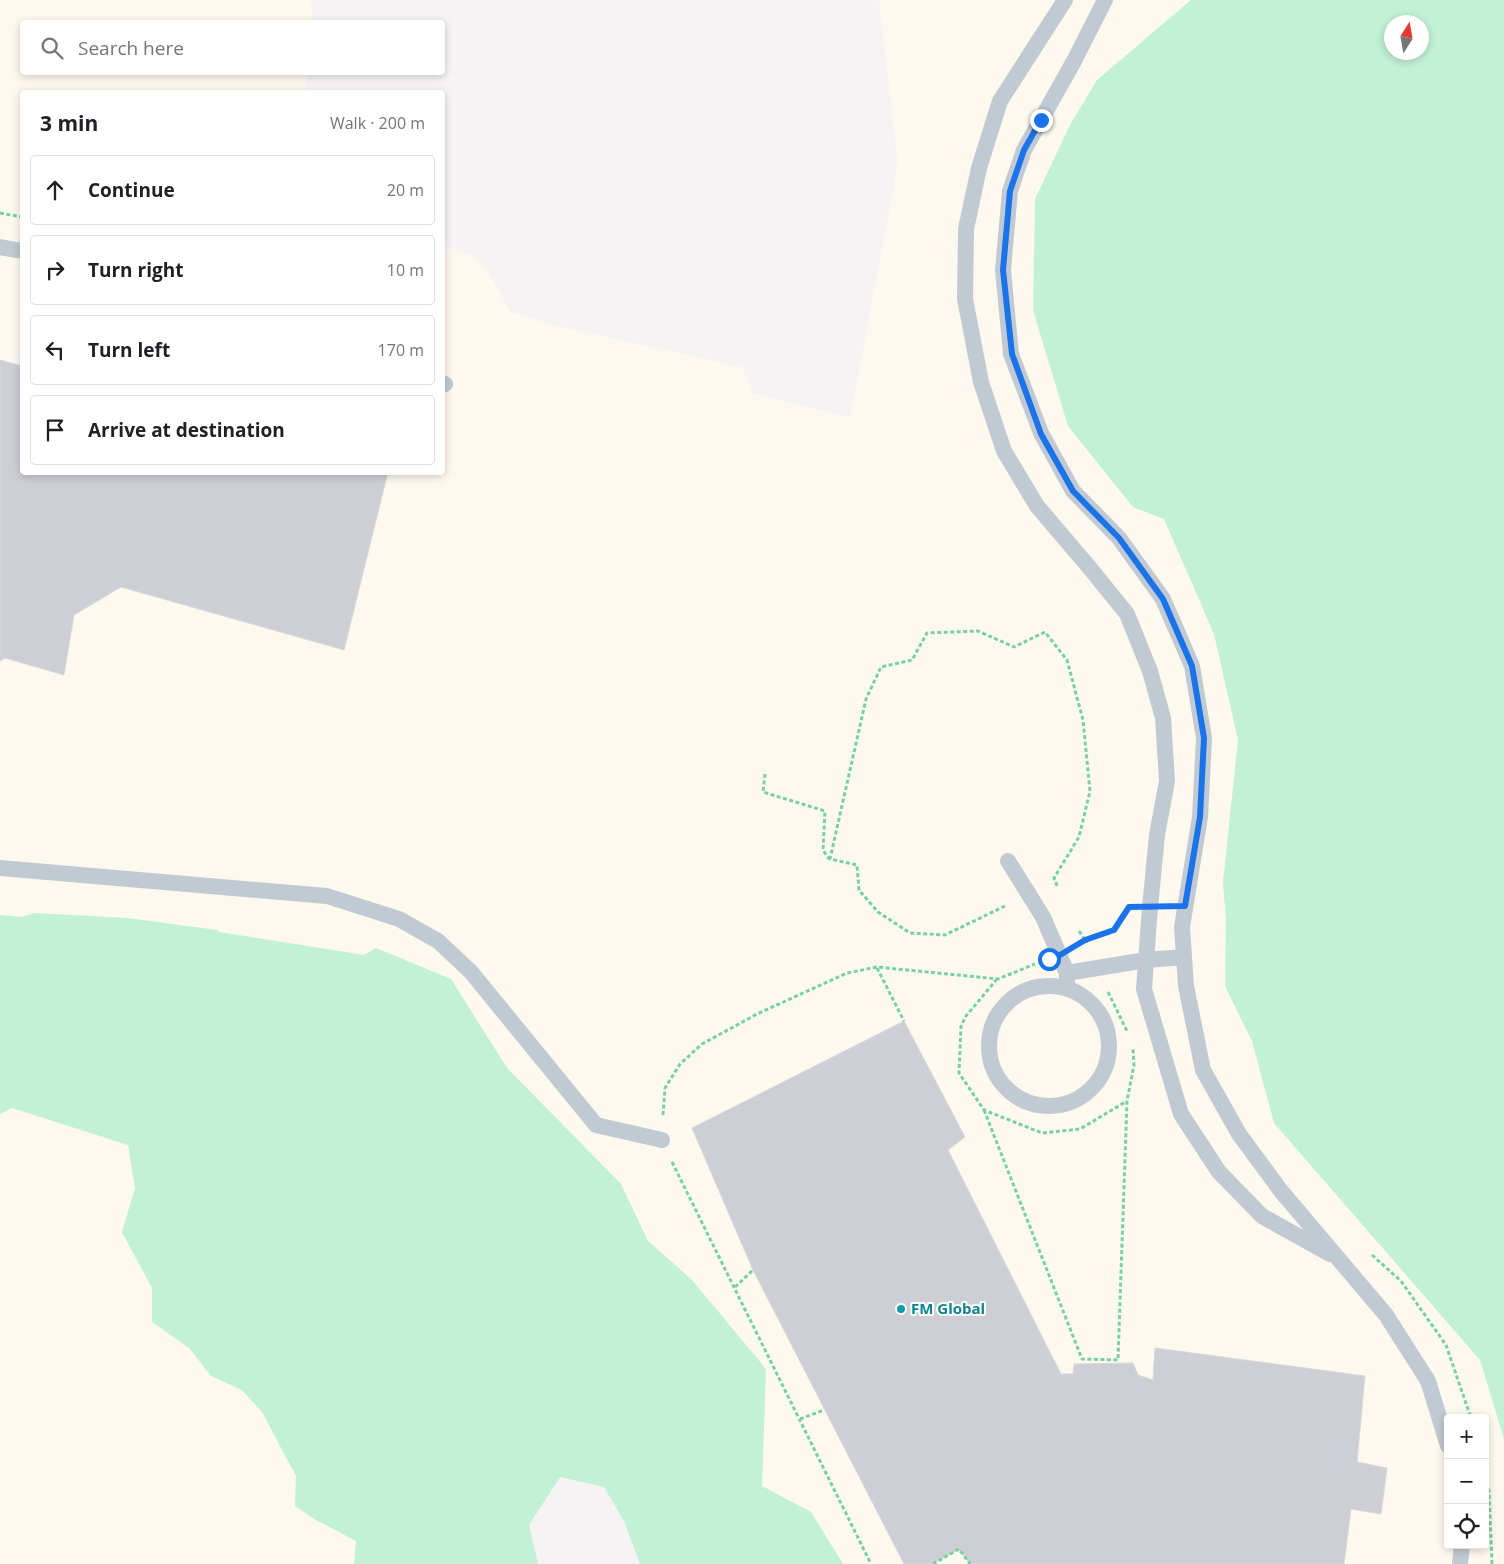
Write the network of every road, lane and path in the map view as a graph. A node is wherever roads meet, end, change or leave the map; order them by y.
1 (1066, 0) edge
2 (1105, 0) edge
3 (0, 213) edge
4 (20, 216) edge
5 (0, 247) edge
6 (20, 251) edge
7 (765, 774) dead end
8 (830, 860) junction
9 (1008, 861) dead end
10 (0, 868) edge
11 (1060, 894) dead end
12 (1150, 907) junction
13 (1010, 914) dead end
14 (1075, 925) dead end
15 (1085, 940) junction
16 (1060, 955) junction
17 (1184, 957) junction
18 (1146, 960) junction
19 (877, 967) junction
20 (1098, 968) junction
21 (998, 979) junction
22 (1067, 981) junction
23 (904, 1022) dead end
24 (1128, 1033) dead end
25 (1132, 1041) dead end
26 (1127, 1101) junction
27 (984, 1110) junction
28 (662, 1140) junction
29 (1365, 1249) dead end
30 (1341, 1260) junction
31 (753, 1270) dead end
32 (735, 1287) junction
33 (824, 1410) dead end
34 (1470, 1414) edge
35 (800, 1419) junction
36 (1444, 1433) edge
37 (1489, 1491) edge
38 (1462, 1549) edge
39 (871, 1564) edge
40 (933, 1564) edge
41 (970, 1564) edge
42 (1460, 1564) edge
43 (1492, 1564) edge

1 - 12 lane
2 - 17 lane
3 - 4 path
5 - 6 lane
7 - 8 path
8 - 11 path
8 - 13 path
9 - 16 lane
10 - 28 lane
12 - 15 path
12 - 18 lane
14 - 15 path
15 - 16 path
15 - 20 path
16 - 21 path
16 - 22 lane
17 - 18 lane
17 - 30 lane
18 - 20 lane
18 - 30 lane
19 - 21 path
19 - 23 path
19 - 28 path
20 - 22 lane
20 - 24 path
21 - 27 path
22 - 22 lane
25 - 26 path
26 - 27 path
26 - 27 path
28 - 32 path
29 - 34 path
30 - 36 lane
31 - 32 path
32 - 35 path
33 - 35 path
35 - 39 path
37 - 43 path
38 - 42 lane
40 - 41 path

